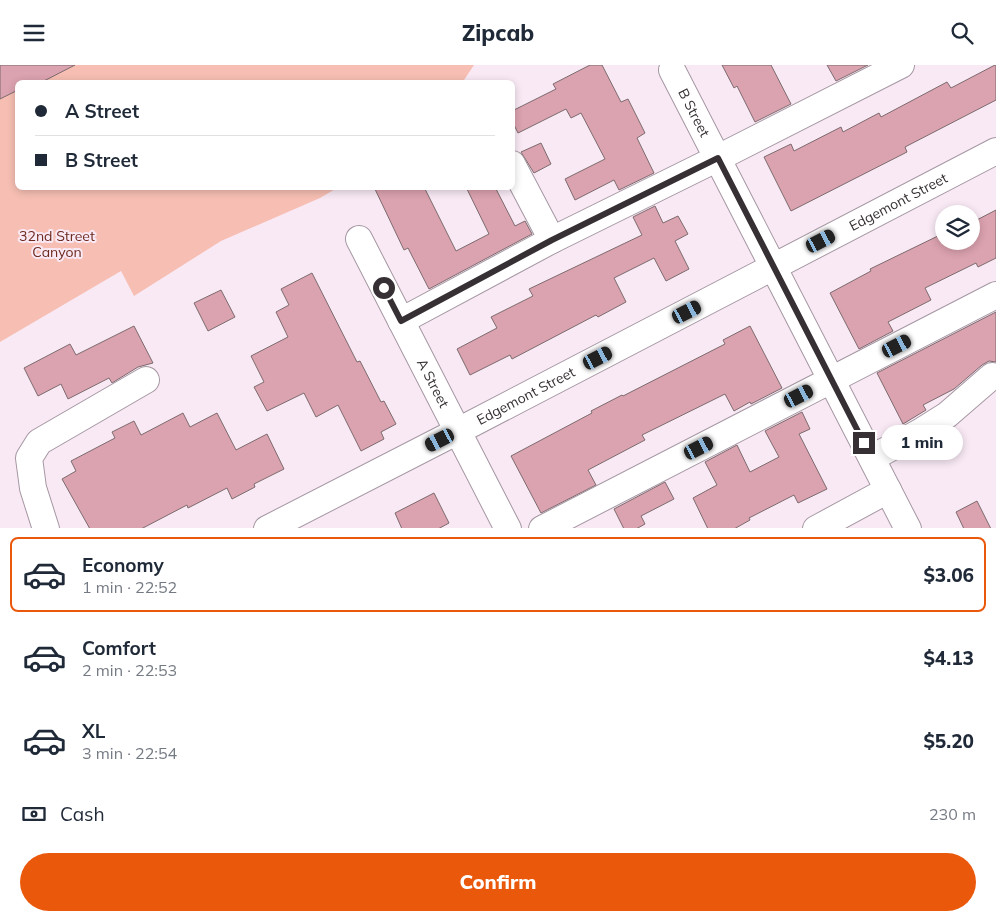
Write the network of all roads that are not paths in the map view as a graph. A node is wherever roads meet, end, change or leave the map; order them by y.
1 (900, 65) edge
2 (672, 70) dead end
3 (872, 72) edge
4 (996, 151) edge
5 (718, 158) junction
6 (515, 170) edge
7 (359, 239) dead end
8 (552, 240) junction
9 (773, 266) junction
10 (996, 295) edge
11 (401, 321) junction
12 (992, 376) dead end
13 (146, 380) dead end
14 (831, 380) junction
15 (458, 431) junction
16 (872, 458) junction
17 (888, 490) junction
18 (46, 528) edge
19 (269, 528) edge
20 (507, 528) edge
21 (544, 528) edge
22 (818, 528) edge
23 (907, 528) edge

1 - 3 street
2 - 5 street, B Street
3 - 5 street
4 - 9 street, Edgemont Street
5 - 8 street
5 - 9 street, B Street
6 - 8 street
7 - 11 street, A Street
8 - 11 street
9 - 14 street, B Street
9 - 15 street, Edgemont Street
10 - 14 street
11 - 15 street, A Street
12 - 16 street
13 - 18 street
14 - 16 street, B Street
14 - 21 street
15 - 19 street, Edgemont Street
15 - 20 street, A Street
16 - 17 street, B Street
17 - 22 street
17 - 23 street, B Street

